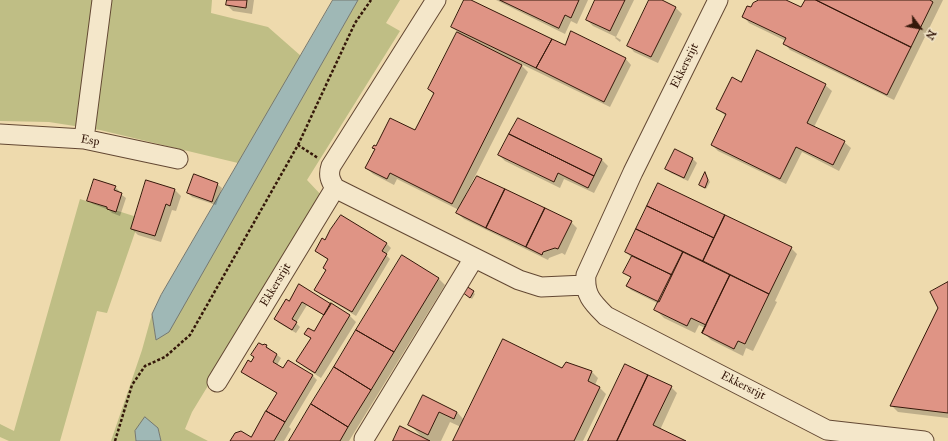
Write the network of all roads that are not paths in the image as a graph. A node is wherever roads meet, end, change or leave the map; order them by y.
1 (102, 0) edge
2 (436, 0) edge
3 (718, 0) edge
4 (0, 134) edge
5 (84, 139) junction
6 (178, 159) dead end
7 (335, 188) junction
8 (474, 258) junction
9 (585, 286) junction
10 (217, 382) dead end
11 (364, 439) dead end
12 (924, 441) edge

1 - 5 street
2 - 7 street
3 - 9 street, Ekkersrijt
4 - 5 street, Esp
5 - 6 street, Esp
7 - 8 street
7 - 10 street, Ekkersrijt
8 - 9 street
8 - 11 street
9 - 12 street, Ekkersrijt

